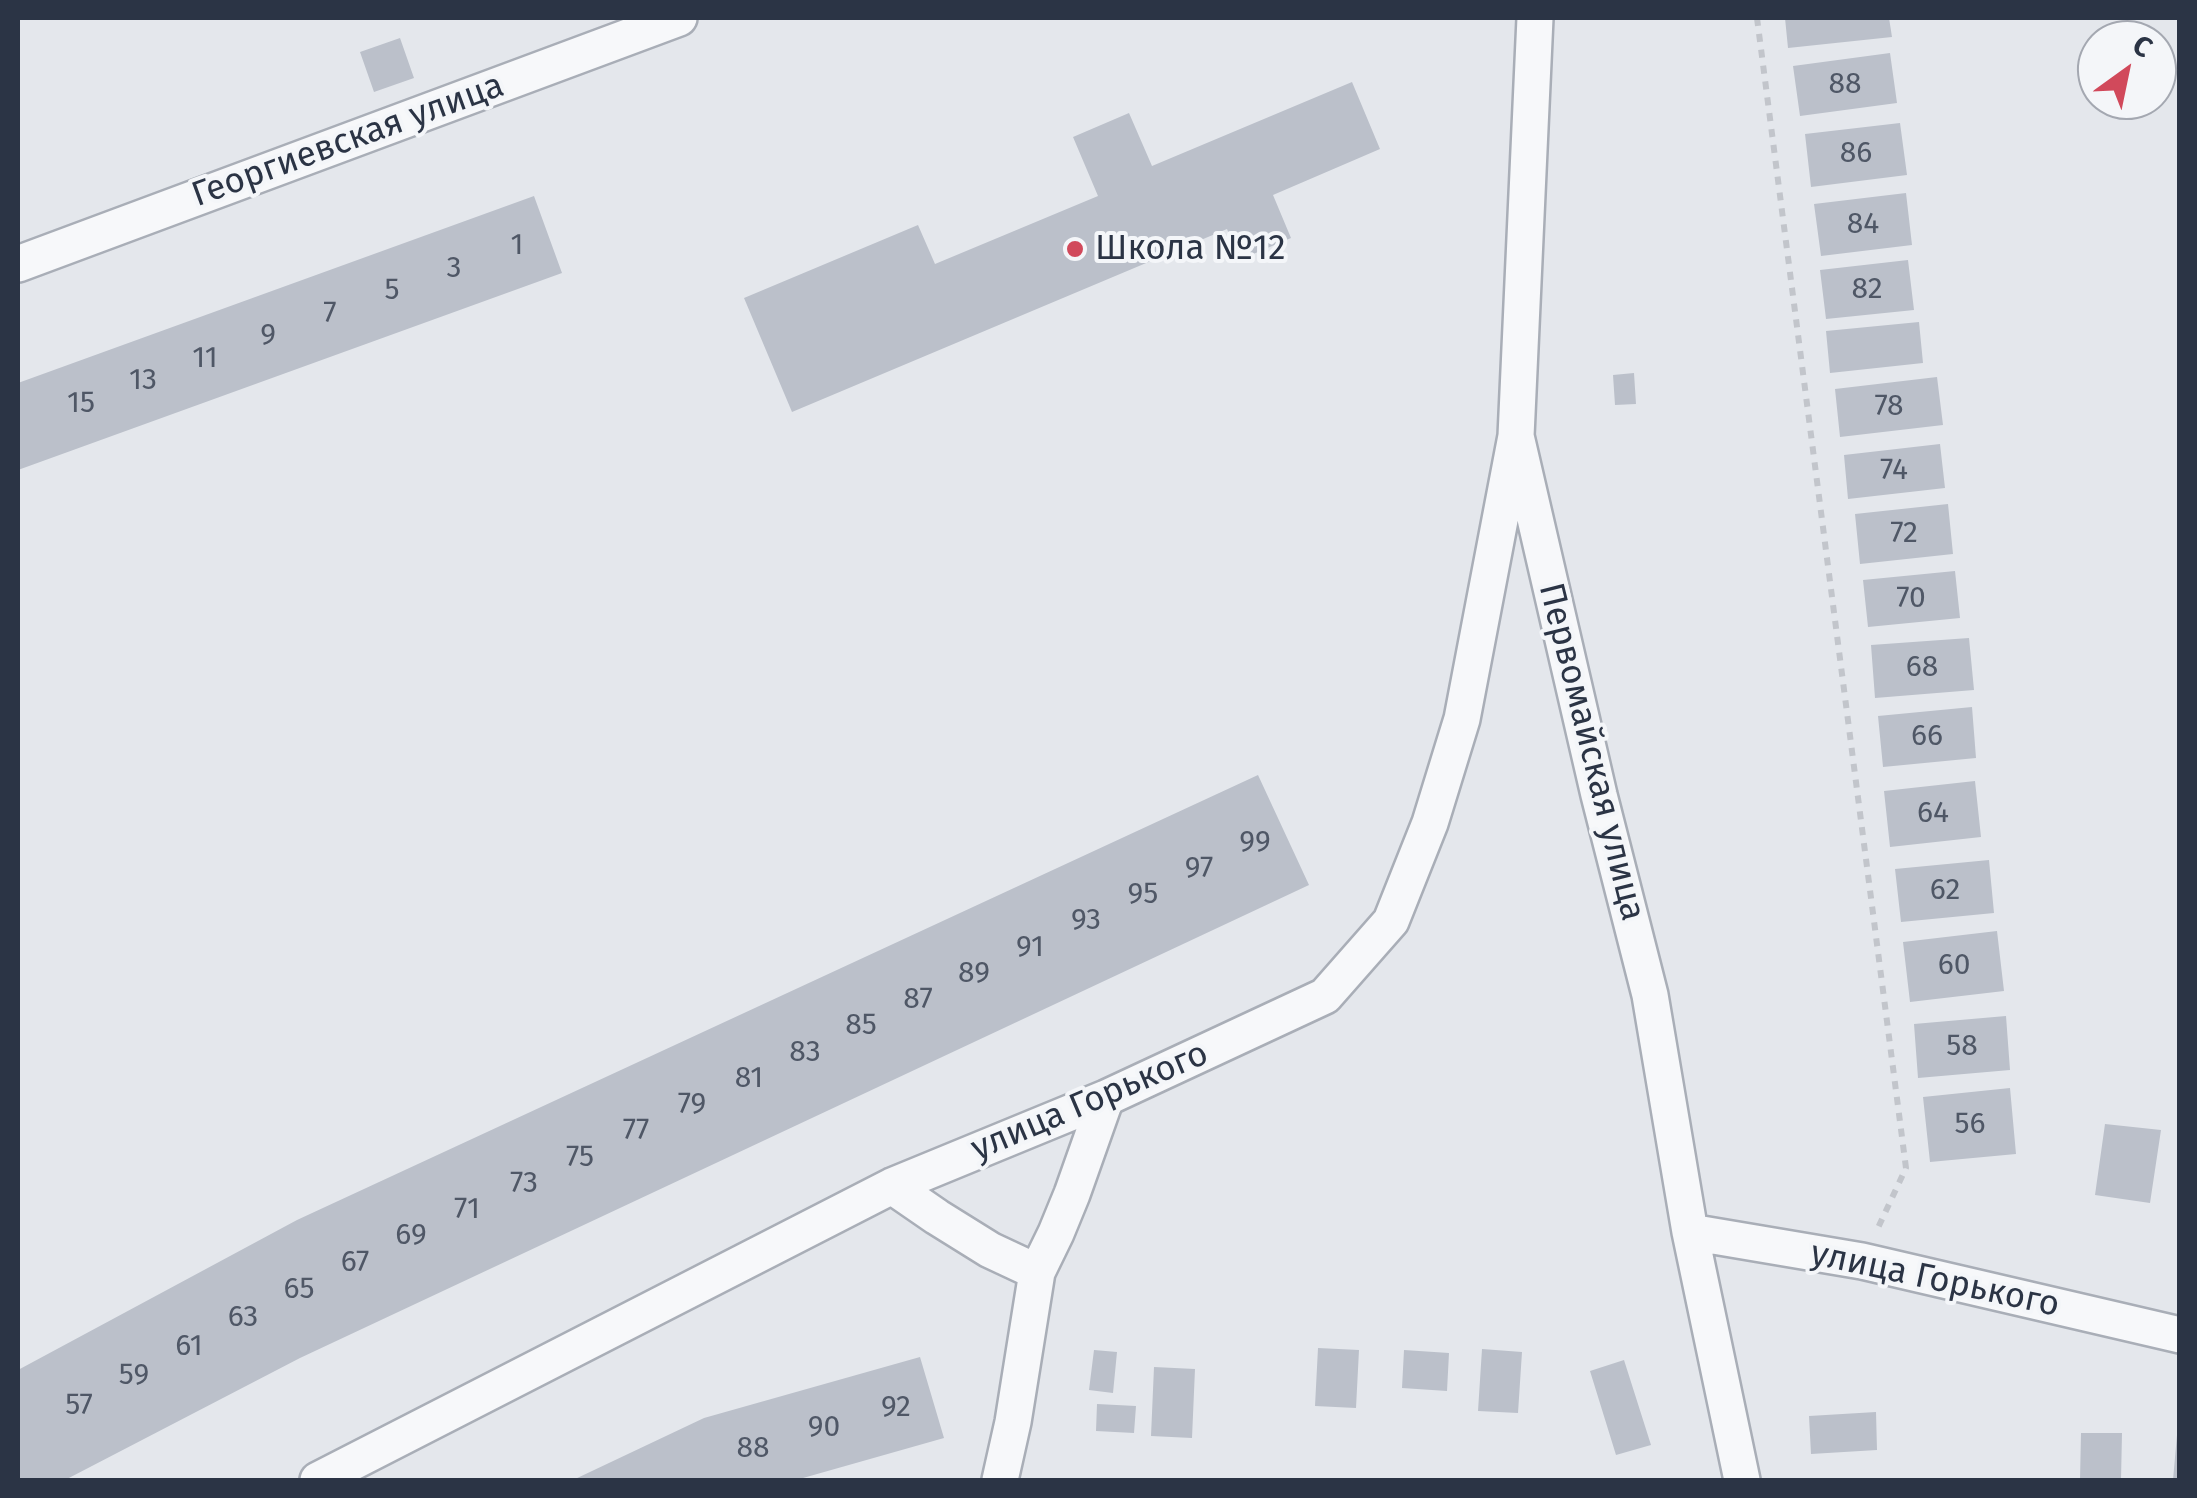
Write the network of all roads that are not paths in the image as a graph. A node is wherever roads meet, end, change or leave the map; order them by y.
1 (679, 18) edge
2 (1535, 18) edge
3 (18, 264) edge
4 (1516, 436) junction
5 (1106, 1098) junction
6 (892, 1186) junction
7 (1690, 1232) junction
8 (1037, 1272) junction
9 (2180, 1335) edge
10 (318, 1480) edge
11 (1000, 1480) edge
12 (1742, 1480) edge

1 - 3 street, Георгиевская улица
2 - 4 street, Первомайская улица
4 - 5 street, улица Горького
4 - 7 street, Первомайская улица
5 - 6 street, улица Горького
5 - 8 street
6 - 8 street
6 - 10 street, улица Горького
7 - 9 street, улица Горького
7 - 12 street, Первомайская улица
8 - 11 street

